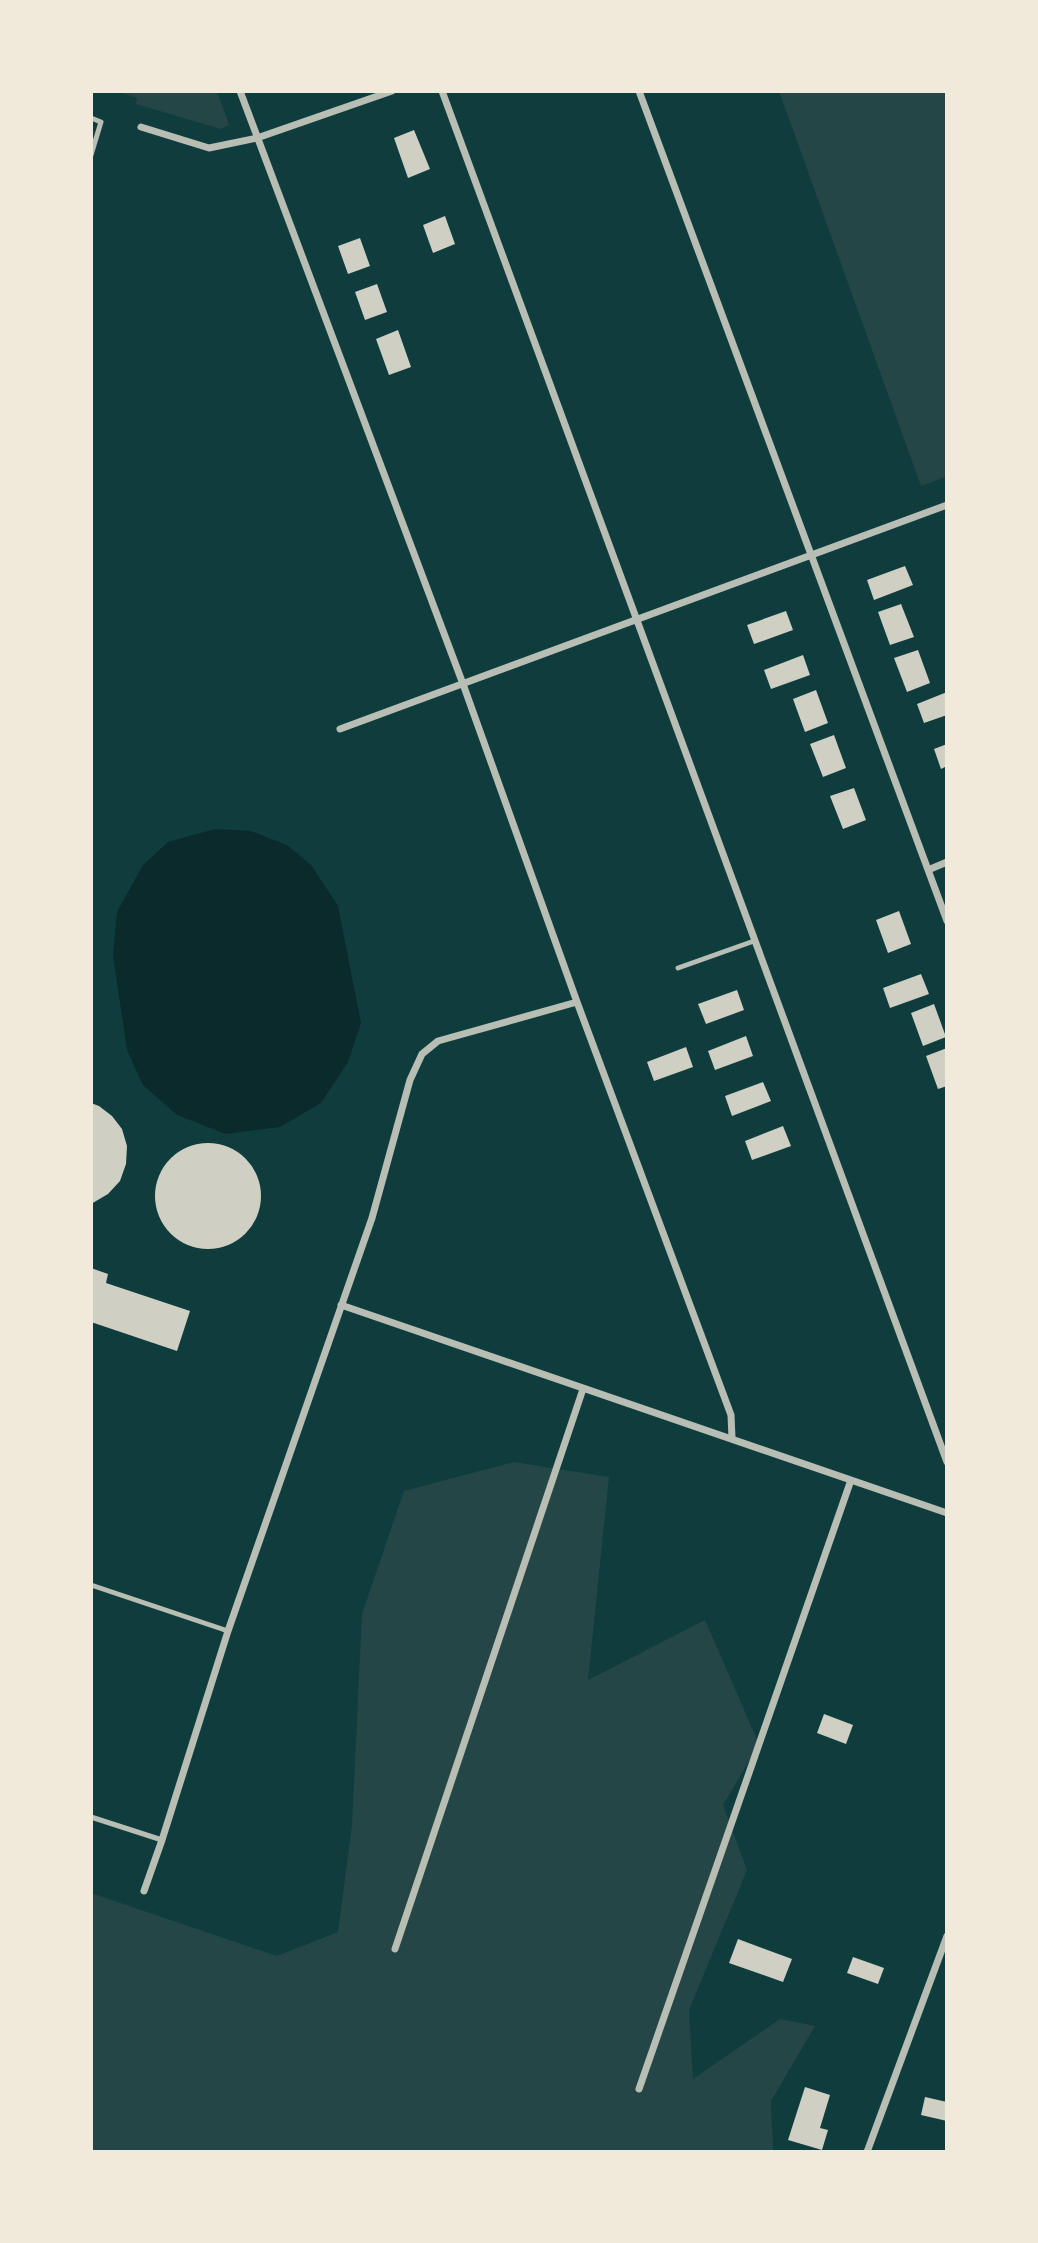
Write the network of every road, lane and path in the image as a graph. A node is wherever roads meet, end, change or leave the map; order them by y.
1 (240, 91) edge
2 (392, 91) edge
3 (442, 91) edge
4 (639, 91) edge
5 (91, 118) edge
6 (141, 127) dead end
7 (257, 138) junction
8 (91, 155) edge
9 (947, 505) edge
10 (813, 554) junction
11 (638, 618) junction
12 (463, 684) junction
13 (340, 729) dead end
14 (947, 862) edge
15 (928, 870) junction
16 (947, 921) edge
17 (754, 941) junction
18 (678, 968) dead end
19 (577, 1002) junction
20 (341, 1305) junction
21 (583, 1389) junction
22 (732, 1438) junction
23 (947, 1462) edge
24 (851, 1480) junction
25 (947, 1513) edge
26 (91, 1586) edge
27 (228, 1631) junction
28 (91, 1817) edge
29 (162, 1840) junction
30 (144, 1891) dead end
31 (947, 1936) edge
32 (395, 1949) dead end
33 (639, 2089) dead end
34 (867, 2152) edge

1 - 7 street
2 - 7 street
3 - 11 street
4 - 10 street
5 - 8 lane
6 - 7 street
7 - 12 street
9 - 10 street
10 - 11 street
10 - 15 street
11 - 12 street
11 - 17 street
12 - 13 street
12 - 19 street
14 - 15 street
15 - 16 street
17 - 18 lane
17 - 23 street
19 - 20 street
19 - 22 street
20 - 21 street
20 - 27 street
21 - 22 street
21 - 32 street
22 - 24 street
24 - 25 street
24 - 33 street
26 - 27 lane
27 - 29 street
28 - 29 lane
29 - 30 street
31 - 34 street

